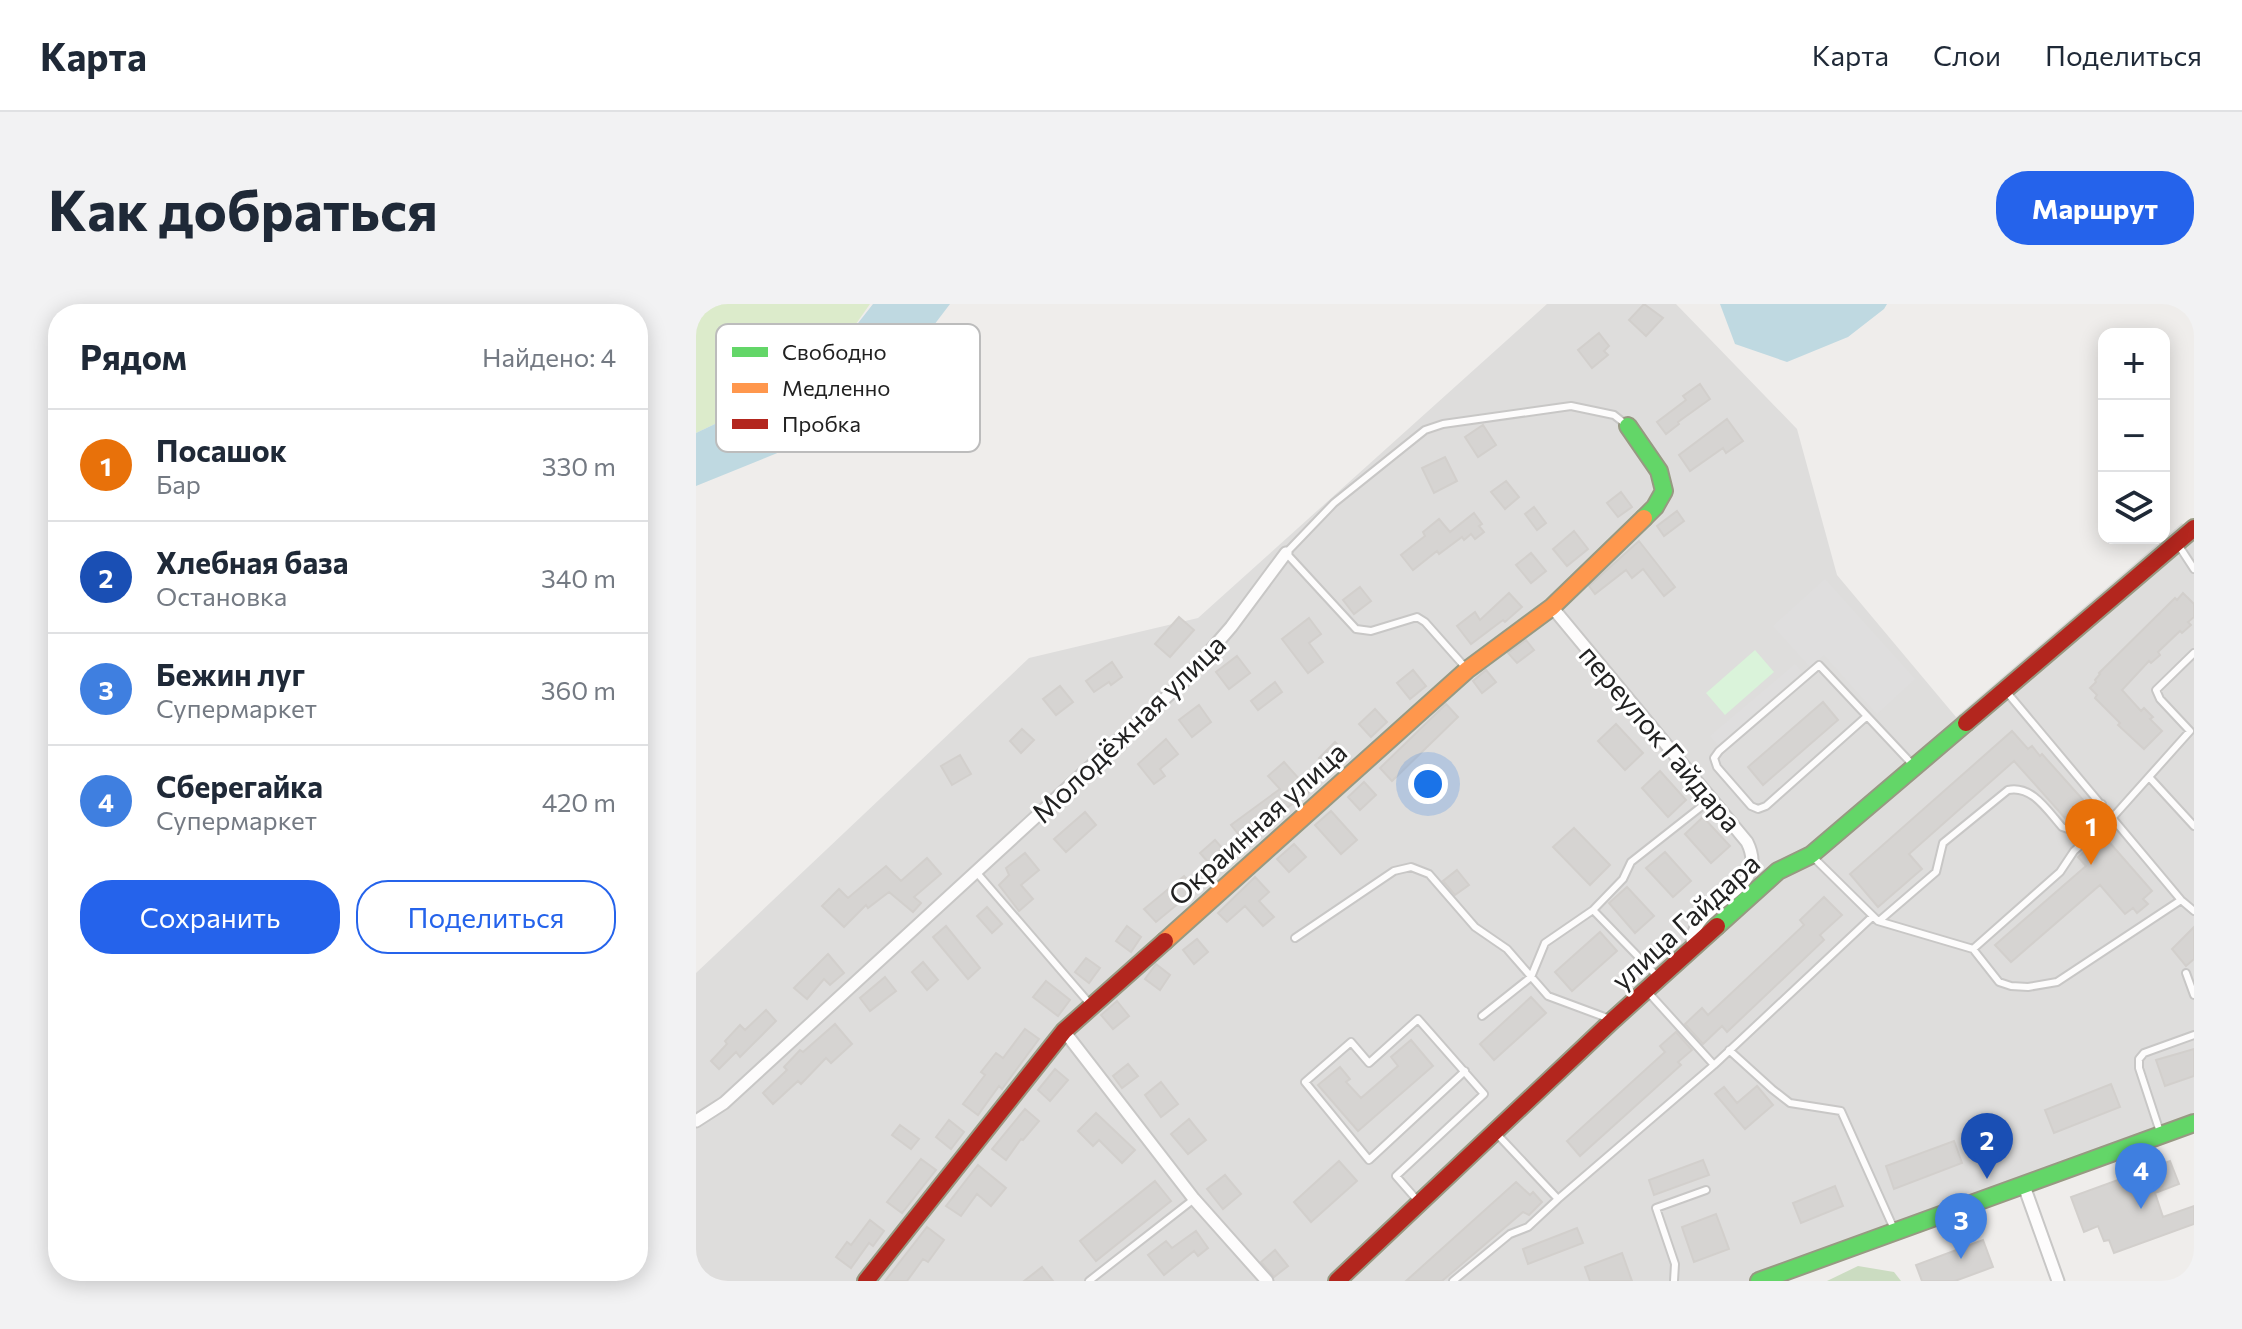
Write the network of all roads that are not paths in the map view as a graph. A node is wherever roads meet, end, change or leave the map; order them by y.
1 (1628, 426) joint
2 (2194, 528) edge
3 (2177, 543) junction
4 (1286, 553) junction
5 (2194, 569) edge
6 (1552, 607) junction
7 (2194, 653) edge
8 (1467, 670) junction
9 (2005, 690) junction
10 (1866, 717) junction
11 (2192, 731) edge
12 (1915, 767) junction
13 (2149, 777) junction
14 (1711, 799) junction
15 (2102, 804) junction
16 (2113, 817) junction
17 (2194, 826) edge
18 (1811, 855) junction
19 (977, 873) junction
20 (2181, 900) junction
21 (1593, 910) junction
22 (2194, 911) edge
23 (1875, 919) junction
24 (1295, 938) dead end
25 (1697, 947) junction
26 (1973, 949) junction
27 (2186, 973) dead end
28 (1531, 977) junction
29 (1653, 985) junction
30 (2194, 995) edge
31 (1091, 1005) junction
32 (1482, 1016) dead end
33 (1613, 1020) junction
34 (1064, 1031) junction
35 (2194, 1035) edge
36 (1729, 1050) junction
37 (1714, 1065) junction
38 (1465, 1071) junction
39 (696, 1121) edge
40 (2194, 1123) edge
41 (1495, 1132) junction
42 (2161, 1135) junction
43 (2024, 1186) junction
44 (1706, 1190) dead end
45 (1194, 1199) junction
46 (1558, 1199) junction
47 (1420, 1203) junction
48 (1895, 1232) junction
49 (866, 1281) edge
50 (1089, 1281) edge
51 (1267, 1281) edge
52 (1337, 1281) edge
53 (1453, 1281) edge
54 (1674, 1281) edge
55 (1759, 1281) edge
56 (2058, 1281) edge

1 - 4 lane, Молодёжная улица
1 - 6 street, Окраинная улица
2 - 3 street, улица Гайдара
3 - 5 lane
3 - 9 street, улица Гайдара
4 - 8 lane
4 - 19 street, Молодёжная улица
6 - 8 street, Окраинная улица
6 - 14 street, переулок Гайдара
7 - 11 lane
8 - 31 street, Окраинная улица
9 - 12 street, улица Гайдара
9 - 15 lane
10 - 10 lane
10 - 12 lane
11 - 13 lane
12 - 18 street, улица Гайдара
13 - 16 lane
13 - 17 lane
14 - 21 lane
14 - 25 street, переулок Гайдара
15 - 16 lane
15 - 23 lane
16 - 20 lane
16 - 26 lane
18 - 23 lane
18 - 25 street, улица Гайдара
19 - 31 lane
19 - 39 street, Молодёжная улица
20 - 22 lane
20 - 26 lane
21 - 28 lane
21 - 29 lane
23 - 26 lane
23 - 36 lane
24 - 28 lane
25 - 29 street, улица Гайдара
27 - 30 lane
28 - 32 lane
28 - 33 lane
29 - 33 street, улица Гайдара
29 - 37 lane
31 - 34 street, Окраинная улица
33 - 41 street, улица Гайдара
34 - 45 street
34 - 49 street, Окраинная улица
35 - 42 lane
36 - 37 lane
36 - 48 lane
37 - 46 lane
38 - 38 lane
38 - 47 lane
40 - 42 street
41 - 46 lane
41 - 47 street, улица Гайдара
42 - 43 street
43 - 48 street
43 - 56 street
44 - 54 lane
45 - 50 lane
45 - 51 street
46 - 53 lane
47 - 52 street, улица Гайдара
48 - 55 street

